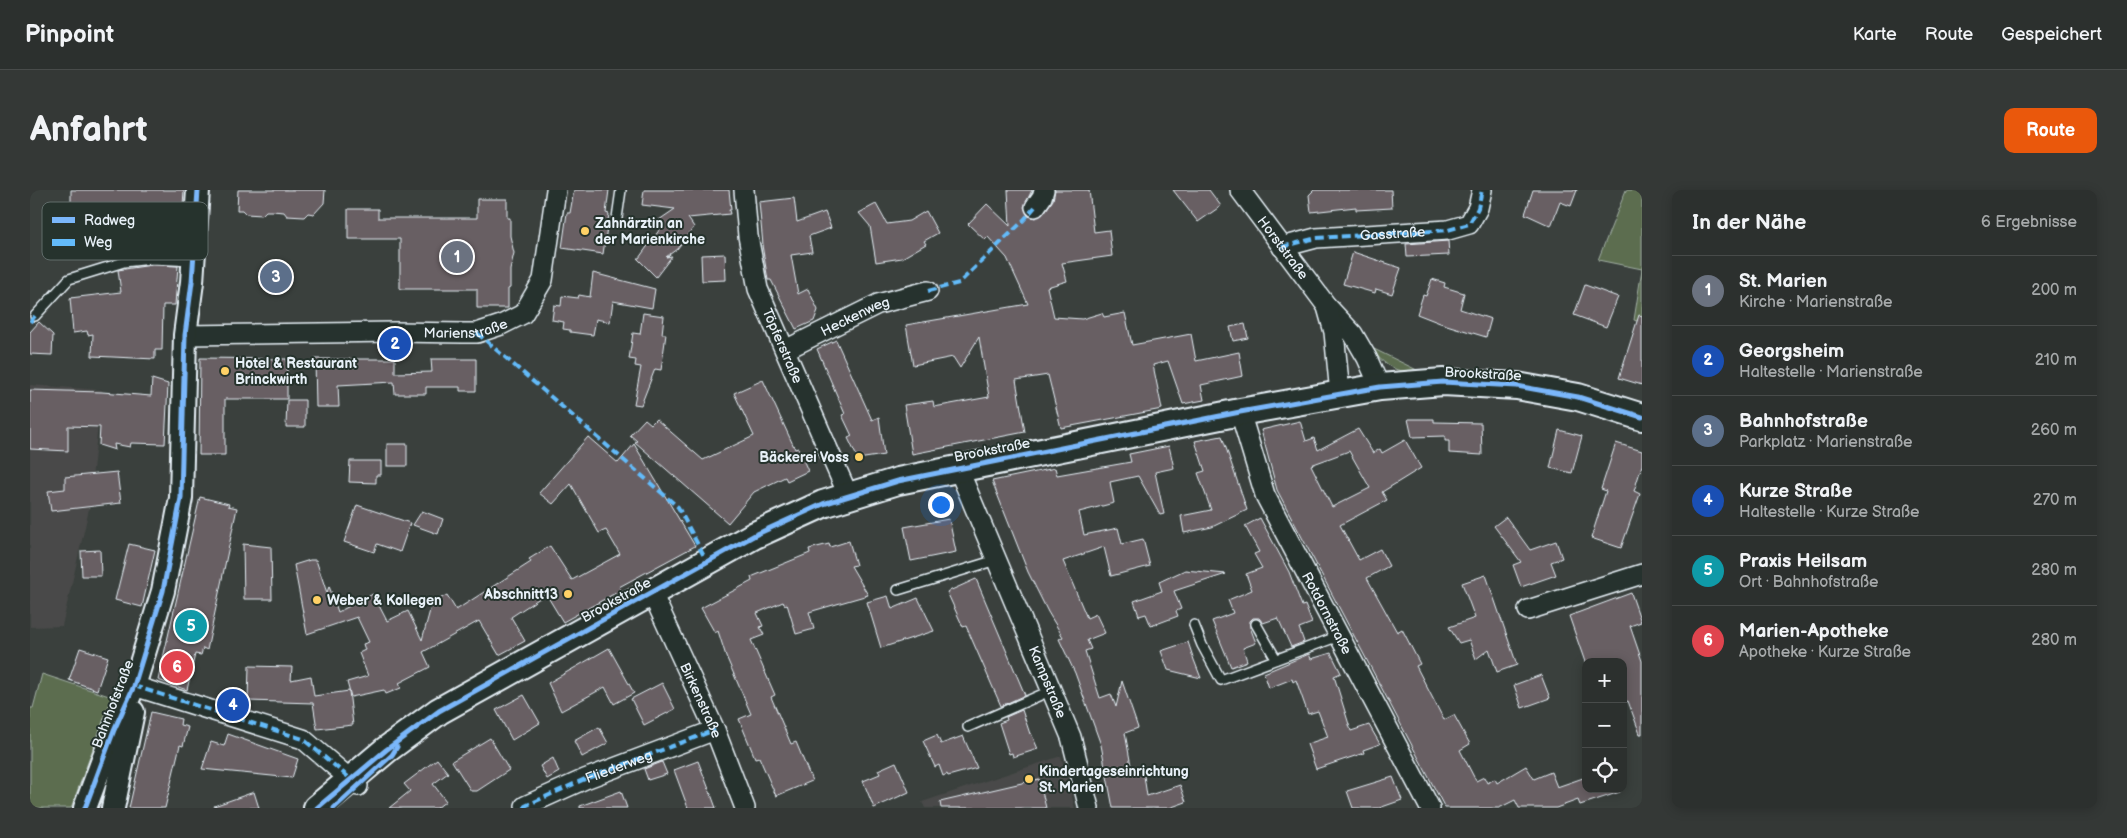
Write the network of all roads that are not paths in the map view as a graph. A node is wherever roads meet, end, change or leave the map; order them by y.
1 (556, 190) edge
2 (621, 190) edge
3 (744, 190) edge
4 (1044, 190) edge
5 (1240, 190) edge
6 (1482, 190) edge
7 (1035, 207) dead end
8 (617, 218) dead end
9 (1282, 247) junction
10 (193, 261) joint
11 (928, 291) dead end
12 (1326, 306) junction
13 (35, 316) dead end
14 (185, 335) junction
15 (785, 350) junction
16 (1380, 388) junction
17 (1340, 394) junction
18 (1240, 412) junction
19 (1642, 417) edge
20 (958, 468) junction
21 (848, 495) junction
22 (996, 560) junction
23 (1642, 574) edge
24 (898, 590) dead end
25 (652, 593) junction
26 (1528, 610) dead end
27 (1256, 624) dead end
28 (1194, 625) dead end
29 (1339, 636) junction
30 (1276, 659) junction
31 (134, 686) junction
32 (1052, 690) junction
33 (968, 727) dead end
34 (715, 730) junction
35 (354, 783) junction
36 (85, 808) edge
37 (113, 808) edge
38 (317, 808) edge
39 (334, 808) edge
40 (526, 808) edge
41 (745, 808) edge
42 (1089, 808) edge
43 (1430, 808) edge

1 - 14 street, Marienstraße
2 - 8 lane
3 - 15 street, Töpferstraße
4 - 7 street
5 - 9 street, Horststraße
6 - 9 street, Gasstraße
9 - 12 street, Horststraße
10 - 13 lane
10 - 14 street, Bahnhofstraße
11 - 15 street, Heckenweg
12 - 16 street, Horststraße
12 - 17 street, Horststraße
14 - 31 street, Bahnhofstraße
15 - 21 street, Töpferstraße
16 - 17 main road, Brookstraße
16 - 19 main road, Brookstraße
17 - 18 main road, Brookstraße
18 - 20 main road, Brookstraße
18 - 29 street, Rotdornstraße
20 - 21 main road, Brookstraße
20 - 22 street, Kampstraße
21 - 25 main road, Brookstraße
22 - 24 lane
22 - 32 street, Kampstraße
23 - 26 street
25 - 34 street, Birkenstraße
25 - 35 main road, Brookstraße
27 - 30 lane
28 - 30 lane
29 - 30 lane
29 - 43 street, Rotdornstraße
31 - 35 street
31 - 36 street, Bahnhofstraße
31 - 37 street, Bahnhofstraße
32 - 33 lane
32 - 42 street, Kampstraße
34 - 40 street, Fliederweg
34 - 41 street, Birkenstraße
35 - 38 main road, Brookstraße
35 - 39 main road, Brookstraße

